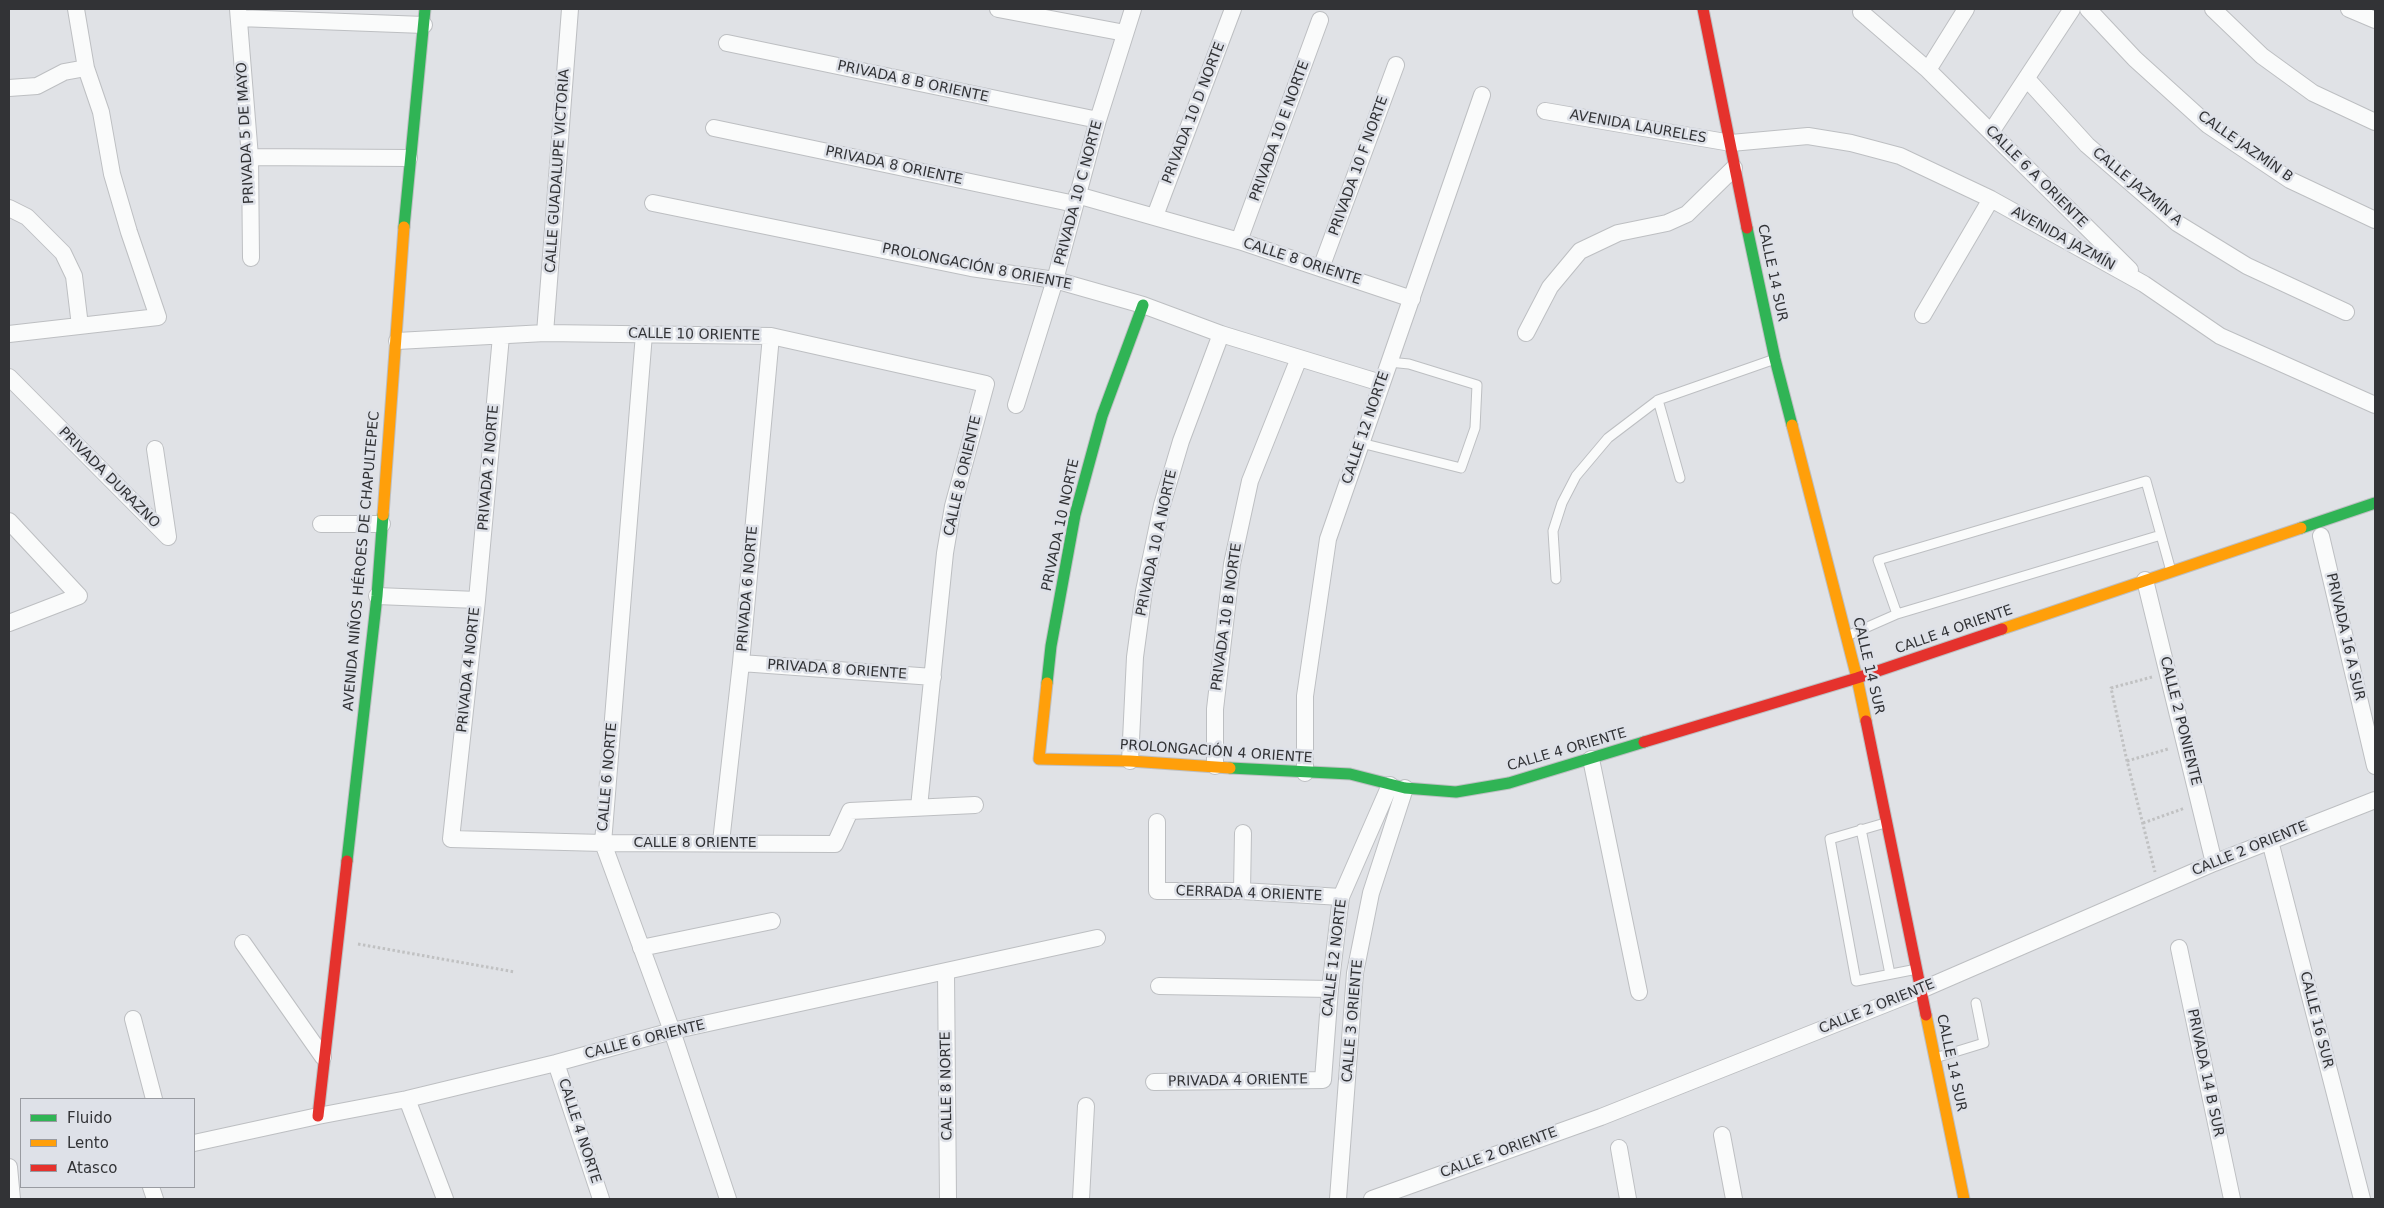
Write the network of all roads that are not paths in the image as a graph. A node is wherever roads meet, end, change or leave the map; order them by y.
1 (76, 9) edge
2 (570, 9) edge
3 (998, 9) edge
4 (1133, 9) edge
5 (1233, 9) edge
6 (1703, 9) edge
7 (1966, 9) edge
8 (2072, 9) edge
9 (2088, 9) edge
10 (2213, 9) edge
11 (2349, 9) edge
12 (1861, 12) dead end
13 (238, 14) edge
14 (424, 17) edge
15 (1320, 20) dead end
16 (2375, 20) edge
17 (1125, 33) junction
18 (727, 43) dead end
19 (1396, 65) dead end
20 (86, 68) junction
21 (1928, 70) junction
22 (2027, 79) junction
23 (9, 88) edge
24 (1482, 95) dead end
25 (1545, 111) dead end
26 (1098, 120) junction
27 (2375, 122) edge
28 (714, 128) dead end
29 (1991, 132) junction
30 (1731, 143) junction
31 (250, 157) junction
32 (409, 158) junction
33 (1734, 168) junction
34 (1076, 199) junction
35 (1991, 199) junction
36 (653, 203) dead end
37 (9, 208) edge
38 (1155, 216) junction
39 (2375, 220) edge
40 (1239, 242) junction
41 (251, 258) dead end
42 (1322, 268) junction
43 (1055, 280) junction
44 (2144, 284) junction
45 (1412, 299) junction
46 (1142, 305) junction
47 (2346, 312) dead end
48 (1922, 315) dead end
49 (80, 326) junction
50 (546, 333) junction
51 (1526, 333) dead end
52 (9, 334) edge
53 (644, 334) junction
54 (1221, 334) junction
55 (501, 336) junction
56 (771, 336) junction
57 (397, 341) junction
58 (1299, 358) junction
59 (1775, 359) junction
60 (1389, 362) junction
61 (9, 377) edge
62 (1381, 383) junction
63 (986, 384) joint
64 (1658, 400) junction
65 (2375, 405) edge
66 (1016, 406) dead end
67 (1361, 443) junction
68 (155, 449) dead end
69 (1680, 478) dead end
70 (2375, 503) edge
71 (9, 521) edge
72 (321, 524) dead end
73 (382, 524) junction
74 (2162, 535) junction
75 (2321, 536) dead end
76 (2171, 572) junction
77 (1556, 579) dead end
78 (2146, 580) junction
79 (377, 596) junction
80 (477, 600) junction
81 (1898, 614) junction
82 (9, 623) edge
83 (1847, 637) junction
84 (741, 664) junction
85 (933, 677) junction
86 (1857, 678) junction
87 (1039, 759) joint
88 (1591, 759) junction
89 (1130, 761) junction
90 (1216, 766) junction
91 (2375, 766) edge
92 (1306, 774) junction
93 (1398, 787) junction
94 (2375, 800) edge
95 (975, 805) dead end
96 (919, 807) junction
97 (1157, 822) dead end
98 (1887, 822) junction
99 (1861, 829) junction
100 (1243, 833) dead end
101 (451, 839) joint
102 (2270, 841) junction
103 (721, 842) junction
104 (603, 843) junction
105 (2214, 863) junction
106 (1242, 892) junction
107 (1341, 898) junction
108 (772, 921) dead end
109 (1098, 938) dead end
110 (243, 943) dead end
111 (641, 948) junction
112 (2179, 948) dead end
113 (1917, 969) junction
114 (946, 973) junction
115 (1890, 974) junction
116 (1159, 986) dead end
117 (1330, 989) junction
118 (1921, 990) junction
119 (1639, 992) dead end
120 (1976, 1003) dead end
121 (133, 1019) dead end
122 (672, 1031) junction
123 (323, 1057) junction
124 (1935, 1058) junction
125 (556, 1063) junction
126 (1323, 1080) joint
127 (1154, 1082) dead end
128 (154, 1098) edge
129 (407, 1099) junction
130 (1086, 1106) dead end
131 (318, 1116) junction
132 (1722, 1135) dead end
133 (195, 1143) edge
134 (1618, 1148) dead end
135 (9, 1168) edge
136 (15, 1188) edge
137 (445, 1199) edge
138 (601, 1199) edge
139 (728, 1199) edge
140 (948, 1199) edge
141 (1081, 1199) edge
142 (1338, 1199) edge
143 (1372, 1199) edge
144 (1628, 1199) edge
145 (1734, 1199) edge
146 (1964, 1199) edge
147 (2232, 1199) edge
148 (2362, 1199) edge

1 - 20 street
2 - 50 street, CALLE GUADALUPE VICTORIA
3 - 17 street
4 - 17 street, PRIVADA 10 C NORTE
5 - 38 street, PRIVADA 10 D NORTE
6 - 30 street, CALLE 14 SUR
7 - 21 street
8 - 22 street
9 - 39 street, CALLE JAZMÍN B
10 - 27 street
11 - 16 street
12 - 21 street, CALLE 6 A ORIENTE
13 - 14 street
13 - 31 street, PRIVADA 5 DE MAYO
14 - 32 street, AVENIDA NIÑOS HÉROES DE CHAPULTEPEC
15 - 40 street, PRIVADA 10 E NORTE
17 - 26 street, PRIVADA 10 C NORTE
18 - 26 street, PRIVADA 8 B ORIENTE
19 - 42 street, PRIVADA 10 F NORTE
20 - 23 street
20 - 49 street
21 - 29 street, CALLE 6 A ORIENTE
22 - 29 street
22 - 47 street, CALLE JAZMÍN A
24 - 45 street, CALLE 12 NORTE
25 - 30 street, AVENIDA LAURELES
26 - 34 street, PRIVADA 10 C NORTE
28 - 34 street, PRIVADA 8 ORIENTE
29 - 44 street, CALLE 6 A ORIENTE
30 - 33 street, CALLE 14 SUR
30 - 35 street, AVENIDA JAZMÍN
31 - 32 street
31 - 41 street, PRIVADA 5 DE MAYO
32 - 57 street, AVENIDA NIÑOS HÉROES DE CHAPULTEPEC
33 - 51 street
33 - 59 street, CALLE 14 SUR
34 - 38 street, CALLE 8 ORIENTE
34 - 43 street, PRIVADA 10 C NORTE
35 - 44 street, AVENIDA JAZMÍN
35 - 48 street
36 - 43 street, PROLONGACIÓN 8 ORIENTE
37 - 49 street
38 - 40 street, CALLE 8 ORIENTE
40 - 42 street, CALLE 8 ORIENTE
42 - 45 street, CALLE 8 ORIENTE
43 - 46 street, PROLONGACIÓN 8 ORIENTE
43 - 66 street, PRIVADA 10 C NORTE
44 - 65 street, AVENIDA JAZMÍN
45 - 60 street, CALLE 12 NORTE
46 - 54 street, PROLONGACIÓN 8 ORIENTE
46 - 87 street, PRIVADA 10 NORTE
49 - 52 street
50 - 53 street, CALLE 10 ORIENTE
50 - 55 street, CALLE 10 ORIENTE
53 - 56 street, CALLE 10 ORIENTE
53 - 104 street, CALLE 6 NORTE
54 - 58 street, PROLONGACIÓN 8 ORIENTE
54 - 89 street, PRIVADA 10 A NORTE
55 - 57 street, CALLE 10 ORIENTE
55 - 80 street, PRIVADA 2 NORTE
56 - 63 street, CALLE 10 ORIENTE
56 - 84 street, PRIVADA 6 NORTE
57 - 73 street, AVENIDA NIÑOS HÉROES DE CHAPULTEPEC
58 - 62 street, PROLONGACIÓN 8 ORIENTE
58 - 90 street, PRIVADA 10 B NORTE
59 - 64 lane
59 - 83 street, CALLE 14 SUR
60 - 62 street, CALLE 12 NORTE
60 - 67 lane
61 - 68 street, PRIVADA DURAZNO
62 - 67 street, CALLE 12 NORTE
63 - 85 street, CALLE 8 ORIENTE
64 - 69 lane
64 - 77 lane
67 - 92 street, CALLE 12 NORTE
70 - 76 street, CALLE 4 ORIENTE
71 - 82 street
72 - 73 street
73 - 79 street, AVENIDA NIÑOS HÉROES DE CHAPULTEPEC
74 - 76 lane
74 - 81 lane
74 - 81 lane
75 - 91 street, PRIVADA 16 A SUR
76 - 78 street, CALLE 4 ORIENTE
78 - 86 street, CALLE 4 ORIENTE
78 - 105 street, CALLE 2 PONIENTE
79 - 80 street, PRIVADA 4 NORTE
79 - 123 street, AVENIDA NIÑOS HÉROES DE CHAPULTEPEC
80 - 101 street, PRIVADA 4 NORTE
81 - 83 lane
83 - 86 street, CALLE 14 SUR
84 - 85 street, PRIVADA 8 ORIENTE
84 - 103 street, PRIVADA 6 NORTE
85 - 96 street, CALLE 8 ORIENTE
86 - 88 street, CALLE 4 ORIENTE
86 - 98 street, CALLE 14 SUR
87 - 89 street, PROLONGACIÓN 4 ORIENTE
88 - 93 street, CALLE 4 ORIENTE
88 - 119 street
89 - 90 street, PROLONGACIÓN 4 ORIENTE
90 - 92 street, PROLONGACIÓN 4 ORIENTE
92 - 93 street, PROLONGACIÓN 4 ORIENTE
93 - 107 street, CALLE 12 NORTE
93 - 142 street, CALLE 3 ORIENTE
94 - 102 street, CALLE 2 ORIENTE
95 - 96 street, CALLE 8 ORIENTE
96 - 103 street, CALLE 8 ORIENTE
97 - 106 street, CERRADA 4 ORIENTE
98 - 99 lane
98 - 113 street, CALLE 14 SUR
99 - 115 lane
99 - 115 lane
100 - 106 street
101 - 104 street, CALLE 8 ORIENTE
102 - 105 street, CALLE 2 ORIENTE
102 - 148 street, CALLE 16 SUR
103 - 104 street, CALLE 8 ORIENTE
104 - 111 street, CALLE 6 NORTE
105 - 118 street, CALLE 2 ORIENTE
106 - 107 street, CERRADA 4 ORIENTE
107 - 117 street, CALLE 12 NORTE
108 - 111 street
109 - 114 street, CALLE 6 ORIENTE
110 - 123 street
111 - 122 street, CALLE 6 NORTE
112 - 147 street, PRIVADA 14 B SUR
113 - 115 lane
113 - 118 street, CALLE 14 SUR
114 - 122 street, CALLE 6 ORIENTE
114 - 140 street, CALLE 8 NORTE
116 - 117 street
117 - 126 street, CALLE 12 NORTE
118 - 124 street, CALLE 14 SUR
118 - 143 street, CALLE 2 ORIENTE
120 - 124 lane
121 - 128 street
122 - 125 street, CALLE 6 ORIENTE
122 - 139 street, CALLE 6 NORTE
123 - 131 street, AVENIDA NIÑOS HÉROES DE CHAPULTEPEC
124 - 146 street, CALLE 14 SUR
125 - 129 street, CALLE 6 ORIENTE
125 - 138 street, CALLE 4 NORTE
126 - 127 street, PRIVADA 4 ORIENTE
129 - 131 street, CALLE 6 ORIENTE
129 - 137 street
130 - 141 street
131 - 133 street, CALLE 6 ORIENTE
132 - 145 street
134 - 144 street
135 - 136 street

